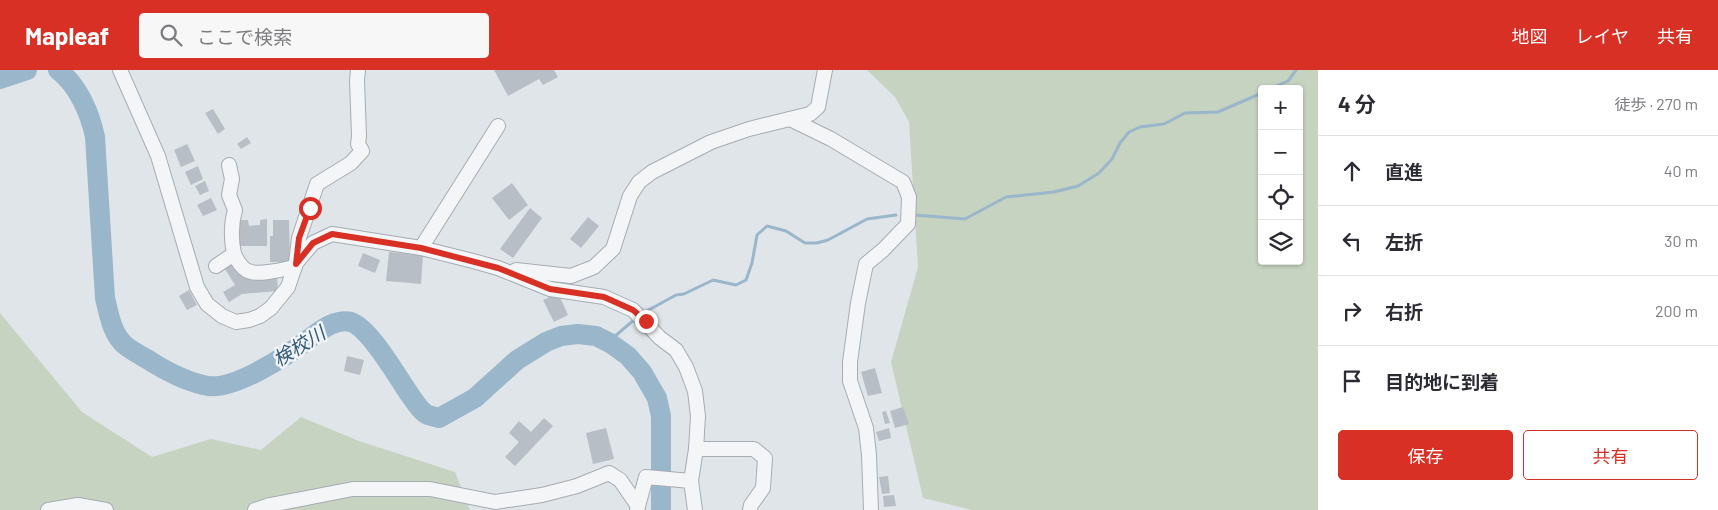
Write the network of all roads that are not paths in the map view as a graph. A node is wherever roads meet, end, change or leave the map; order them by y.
1 (120, 70) edge
2 (358, 70) edge
3 (825, 70) edge
4 (790, 119) junction
5 (498, 126) dead end
6 (229, 165) dead end
7 (421, 248) junction
8 (234, 254) junction
9 (295, 265) junction
10 (216, 266) dead end
11 (498, 268) junction
12 (696, 449) junction
13 (684, 480) junction
14 (638, 508) edge
15 (48, 510) edge
16 (106, 510) edge
17 (255, 510) edge
18 (695, 510) edge
19 (750, 510) edge
20 (871, 510) edge

1 - 9 street
2 - 9 street
3 - 4 street
4 - 11 street
4 - 20 street
5 - 7 street
6 - 8 street
7 - 9 street
7 - 11 street
8 - 9 street
8 - 10 street
11 - 12 street
12 - 13 street
12 - 19 street
13 - 14 street
13 - 18 street
14 - 17 street
15 - 16 street

